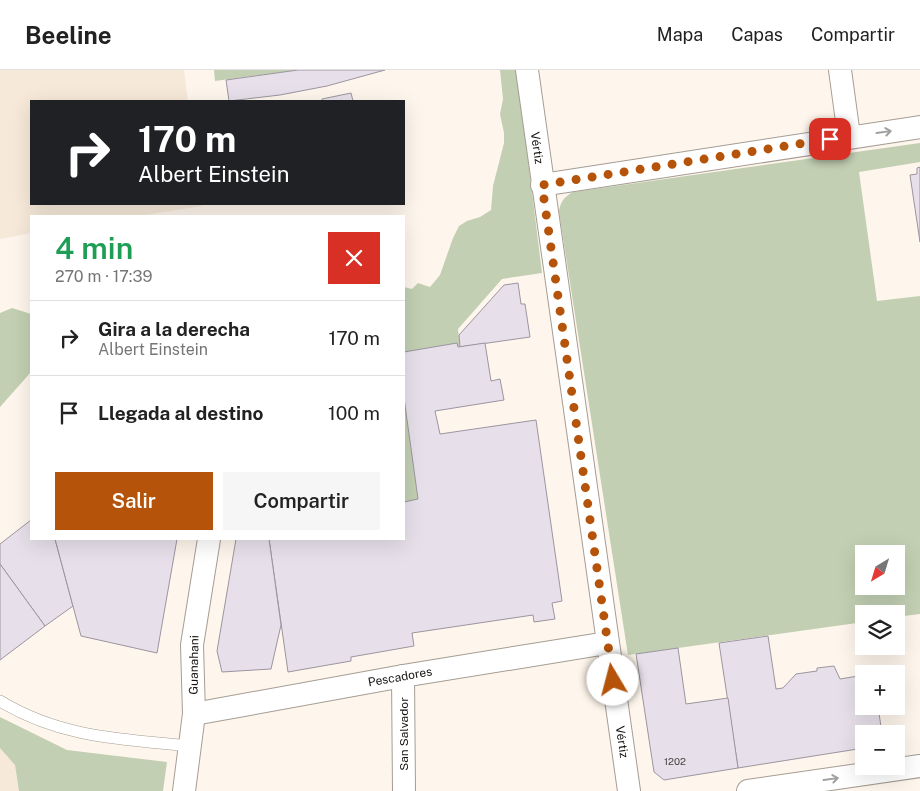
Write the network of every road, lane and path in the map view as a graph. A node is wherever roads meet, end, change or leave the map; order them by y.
1 (527, 70) edge
2 (840, 70) edge
3 (920, 127) edge
4 (849, 136) junction
5 (542, 185) junction
6 (209, 540) edge
7 (607, 643) junction
8 (403, 676) junction
9 (0, 701) edge
10 (194, 714) junction
11 (190, 746) junction
12 (920, 766) edge
13 (184, 791) edge
14 (404, 791) edge
15 (629, 791) edge
16 (748, 791) edge

1 - 5 street, Vértiz
2 - 4 street
4 -> 3 street
4 - 5 street
5 - 7 street, Vértiz
6 - 10 street, Guanahani
7 - 8 street, Pescadores
7 - 15 street, Vértiz
8 - 10 street, Pescadores
8 - 14 street, San Salvador
9 - 11 lane
10 - 11 street, Guanahani
11 - 13 street, Guanahani
16 -> 12 street

